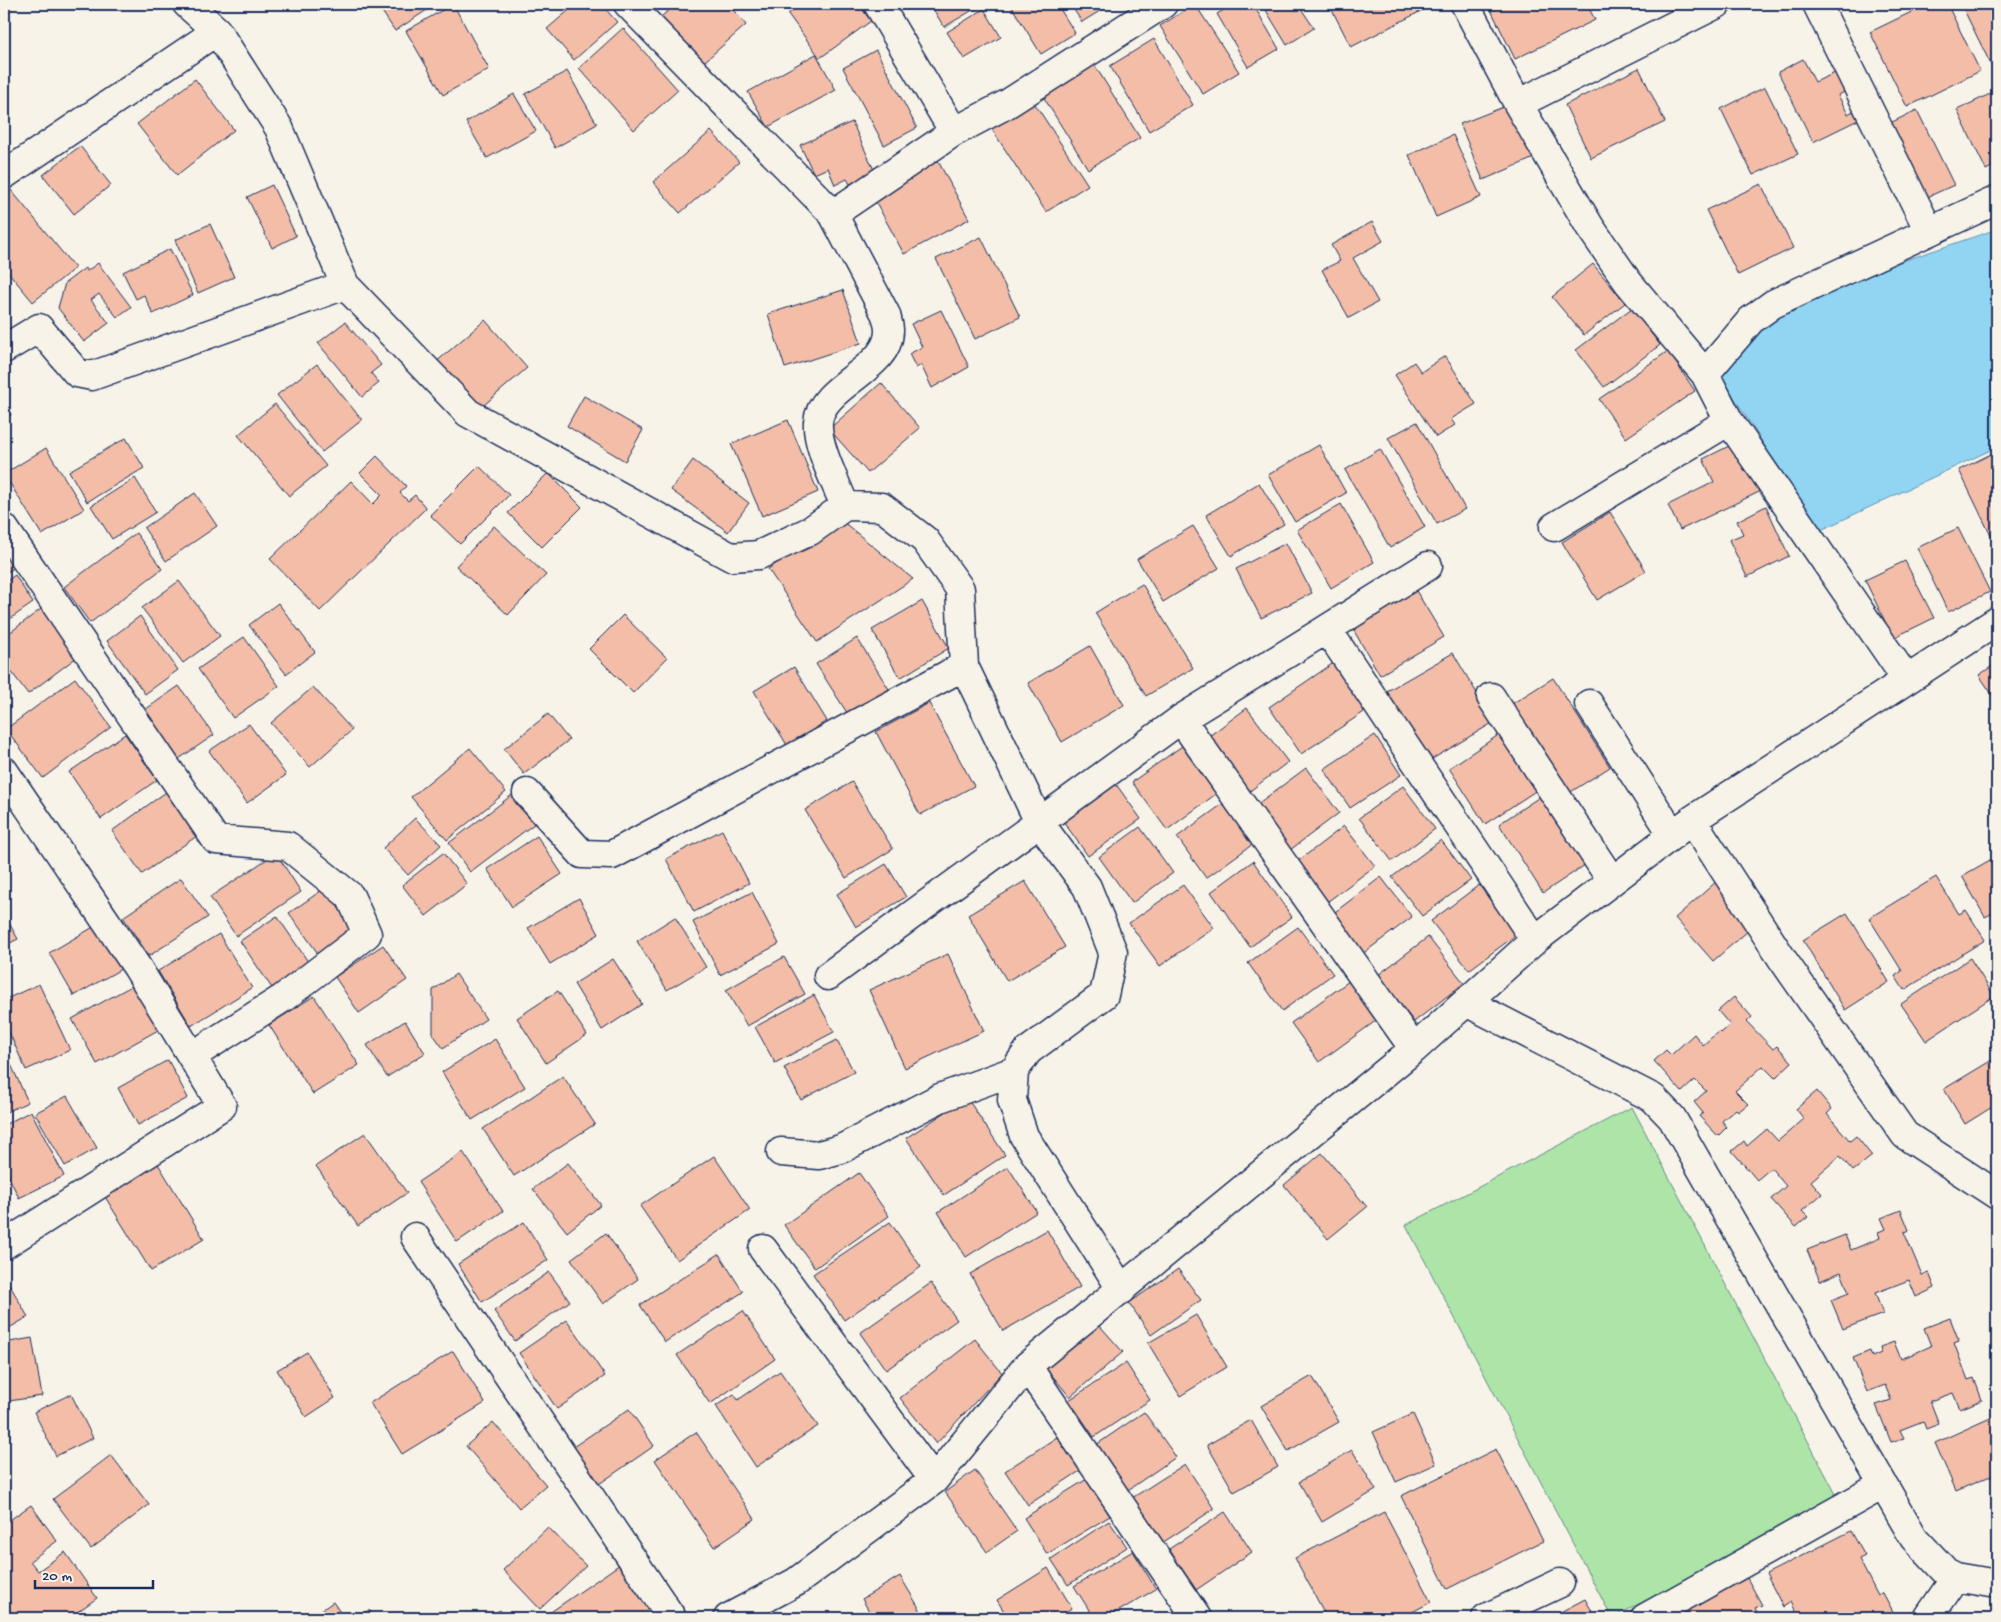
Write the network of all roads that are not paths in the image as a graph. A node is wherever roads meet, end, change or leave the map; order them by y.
1 (186, 4) edge
2 (628, 4) edge
3 (878, 4) edge
4 (1163, 4) edge
5 (1465, 4) edge
6 (1717, 4) edge
7 (1817, 4) edge
8 (217, 31) junction
9 (1518, 104) junction
10 (954, 132) junction
11 (4, 175) edge
12 (1997, 200) edge
13 (833, 214) junction
14 (1929, 231) junction
15 (345, 285) junction
16 (4, 349) edge
17 (1705, 374) junction
18 (1728, 421) junction
19 (845, 506) junction
20 (1554, 527) dead end
21 (4, 528) edge
22 (1428, 566) dead end
23 (1997, 621) edge
24 (1327, 629) junction
25 (964, 666) junction
26 (1907, 680) junction
27 (1491, 697) dead end
28 (1589, 704) dead end
29 (1181, 719) junction
30 (4, 771) edge
31 (527, 793) dead end
32 (1039, 822) junction
33 (1682, 828) junction
34 (1612, 881) junction
35 (1534, 940) junction
36 (828, 976) dead end
37 (1466, 1002) junction
38 (1414, 1049) junction
39 (192, 1056) junction
40 (1014, 1071) junction
41 (781, 1152) dead end
42 (1997, 1195) edge
43 (415, 1237) dead end
44 (4, 1246) edge
45 (763, 1249) dead end
46 (1122, 1290) junction
47 (1026, 1366) junction
48 (934, 1480) junction
49 (1883, 1485) junction
50 (1956, 1577) junction
51 (1560, 1583) dead end
52 (1997, 1584) edge
53 (672, 1618) edge
54 (728, 1618) edge
55 (1197, 1618) edge
56 (1486, 1618) edge
57 (1645, 1618) edge
58 (1928, 1618) edge

1 - 8 street
2 - 13 street
3 - 10 street
4 - 10 street
5 - 9 street
6 - 9 street
7 - 14 street
8 - 11 street
8 - 15 street
9 - 17 street
10 - 13 street
12 - 14 street
13 - 19 street
14 - 17 street
15 - 16 street
15 - 19 street
17 - 18 street
18 - 20 street
18 - 26 street
19 - 25 street
21 - 39 street
22 - 24 street
23 - 26 street
24 - 29 street
24 - 35 street
25 - 31 street
25 - 32 street
26 - 33 street
27 - 34 street
28 - 33 street
29 - 32 street
29 - 38 street
30 - 39 street
32 - 36 street
32 - 40 street
33 - 34 street
33 - 42 street
34 - 35 street
35 - 37 street
37 - 38 street
37 - 49 street
38 - 46 street
39 - 44 street
40 - 41 street
40 - 46 street
43 - 53 street
45 - 48 street
46 - 47 street
47 - 48 street
47 - 55 street
48 - 54 street
49 - 50 street
49 - 57 street
50 - 52 street
50 - 58 street
51 - 56 street

